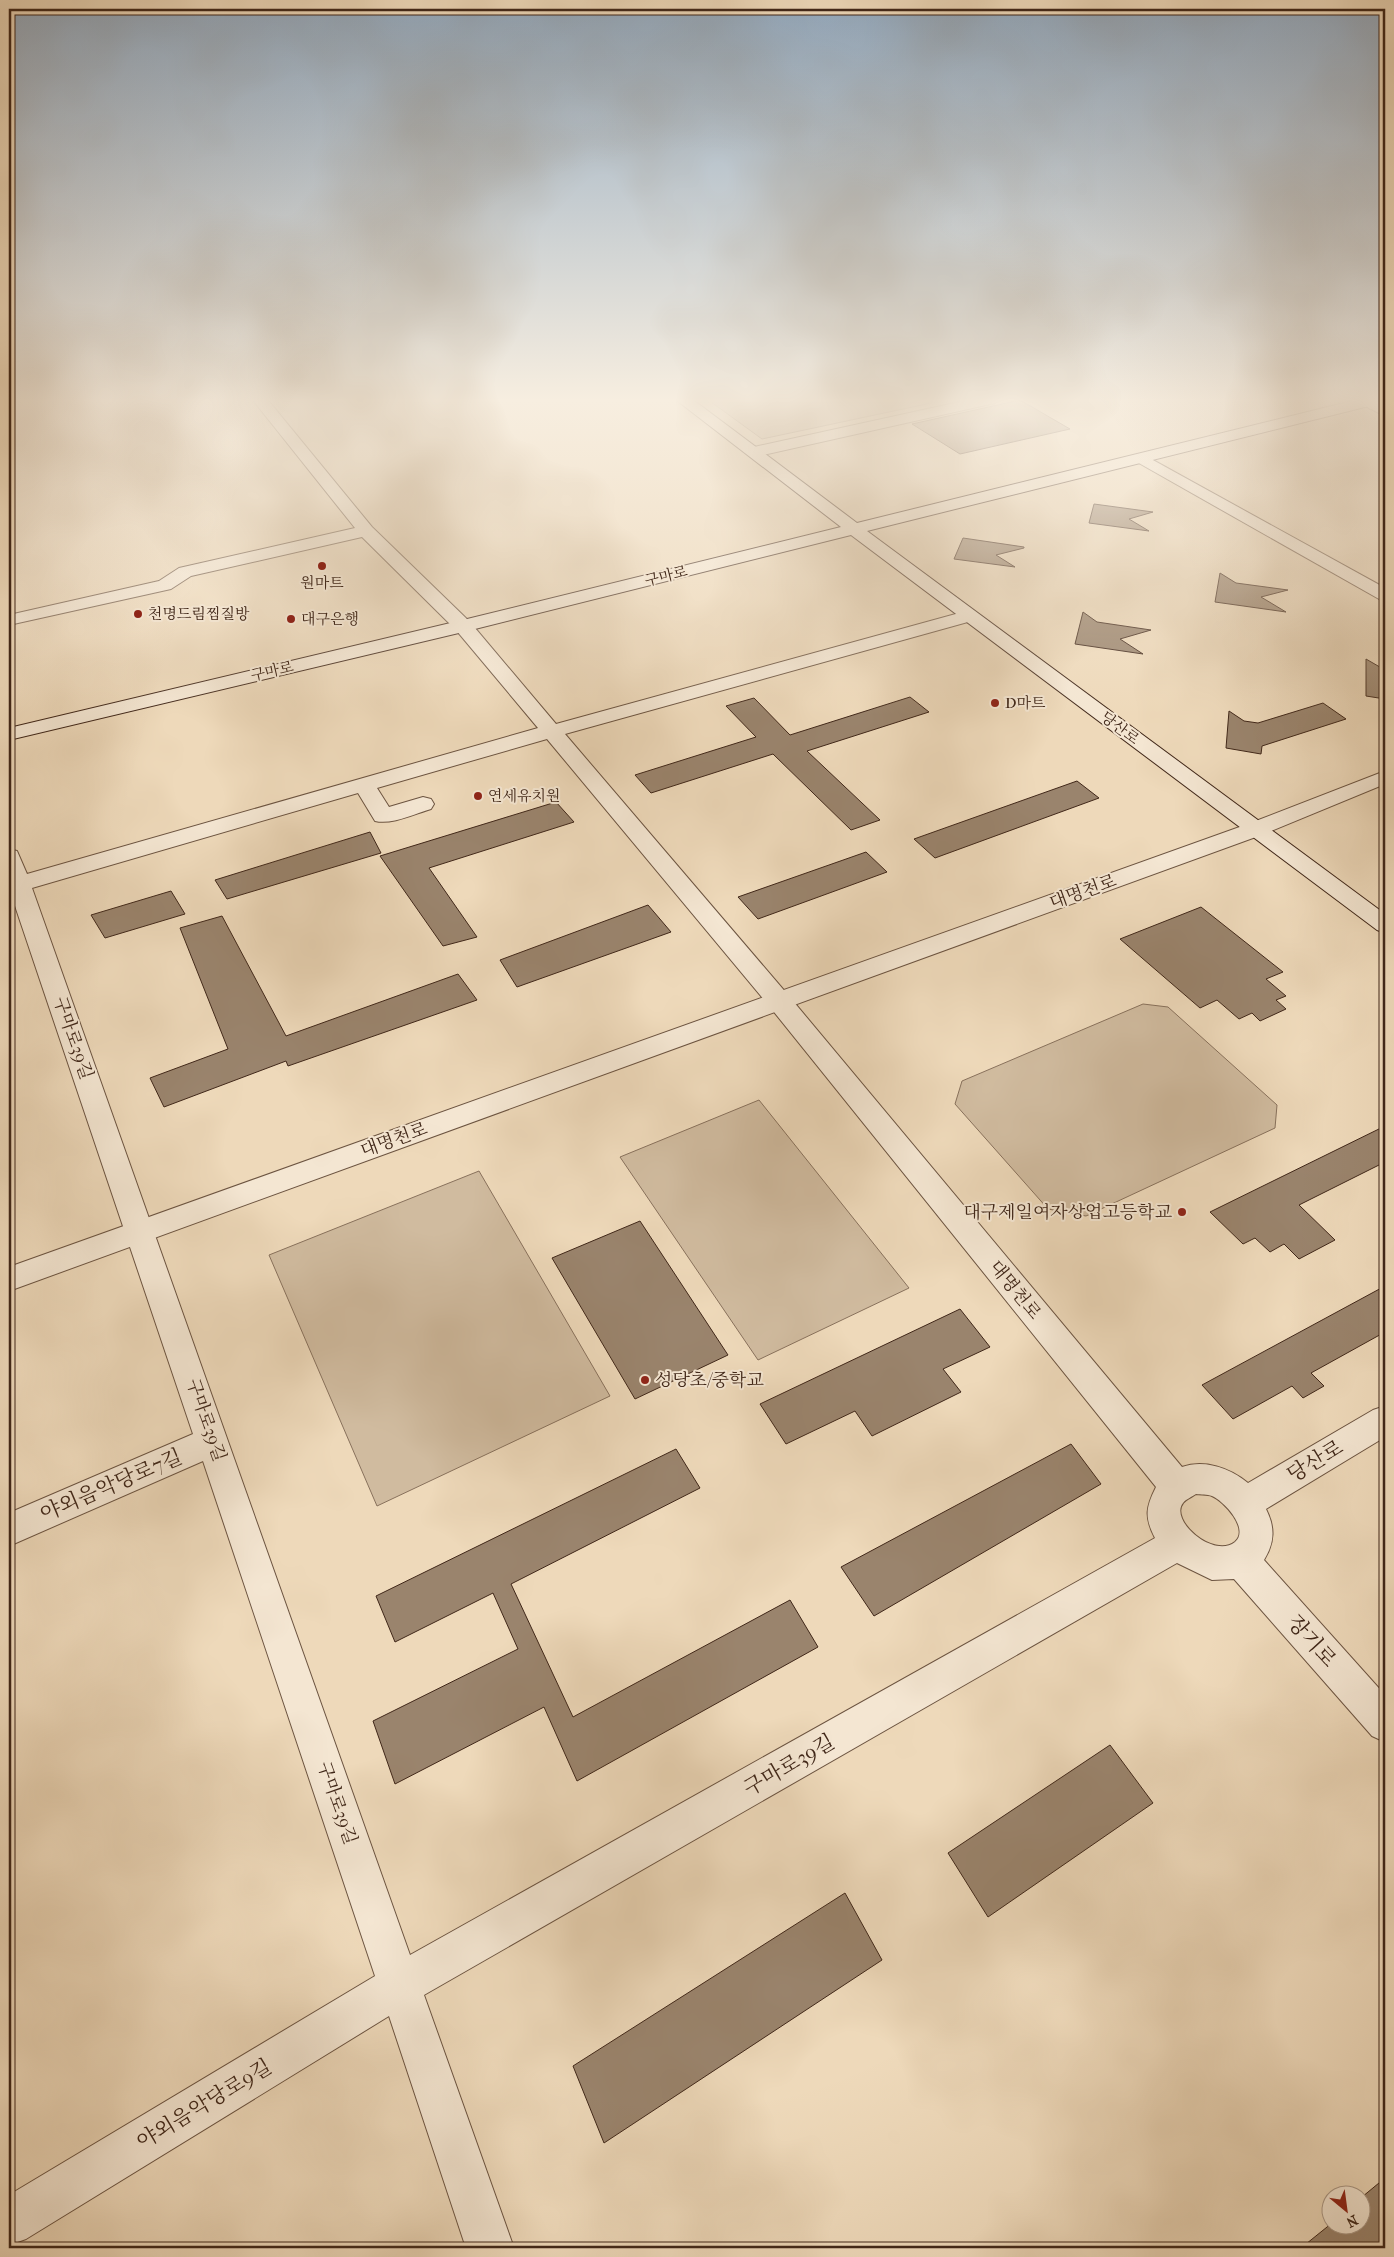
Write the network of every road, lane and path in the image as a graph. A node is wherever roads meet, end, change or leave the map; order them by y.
1 (344, 504) edge
2 (822, 504) edge
3 (959, 504) edge
4 (1223, 504) edge
5 (856, 530) junction
6 (366, 531) junction
7 (1385, 595) edge
8 (969, 616) junction
9 (9, 620) edge
10 (463, 626) junction
11 (552, 731) junction
12 (9, 734) edge
13 (1385, 777) edge
14 (364, 785) junction
15 (423, 804) dead end
16 (1256, 829) junction
17 (12, 876) edge
18 (1385, 925) edge
19 (779, 1001) junction
20 (140, 1231) junction
21 (9, 1278) edge
22 (1385, 1420) edge
23 (213, 1441) junction
24 (1176, 1486) junction
25 (1246, 1503) junction
26 (9, 1530) edge
27 (1178, 1544) junction
28 (1239, 1558) junction
29 (1385, 1723) edge
30 (400, 1985) junction
31 (9, 2222) edge
32 (490, 2248) edge

1 - 6 street
2 - 5 street, 당산로
3 - 5 street, 구마로
4 - 7 street
5 - 8 street, 당산로
5 - 10 street, 구마로
6 - 9 street
6 - 10 street
8 - 11 street
8 - 16 street, 당산로
10 - 11 street
10 - 12 street, 구마로
11 - 14 street
11 - 19 street
13 - 16 street, 대명천로
14 - 15 street
14 - 17 street
16 - 18 street, 당산로
16 - 19 street, 대명천로
17 - 20 street, 구마로39길
19 - 20 street, 대명천로
19 - 24 street, 대명천로
20 - 21 street, 대명천로
20 - 23 street, 구마로39길
22 - 25 street, 당산로
23 - 26 street, 야외음악당로7길
23 - 30 street, 구마로39길
24 - 25 street
24 - 27 street
25 - 28 street
27 - 28 street
27 - 30 street, 구마로39길
28 - 29 street, 장기로
30 - 31 street, 야외음악당로9길
30 - 32 street, 구마로39길

